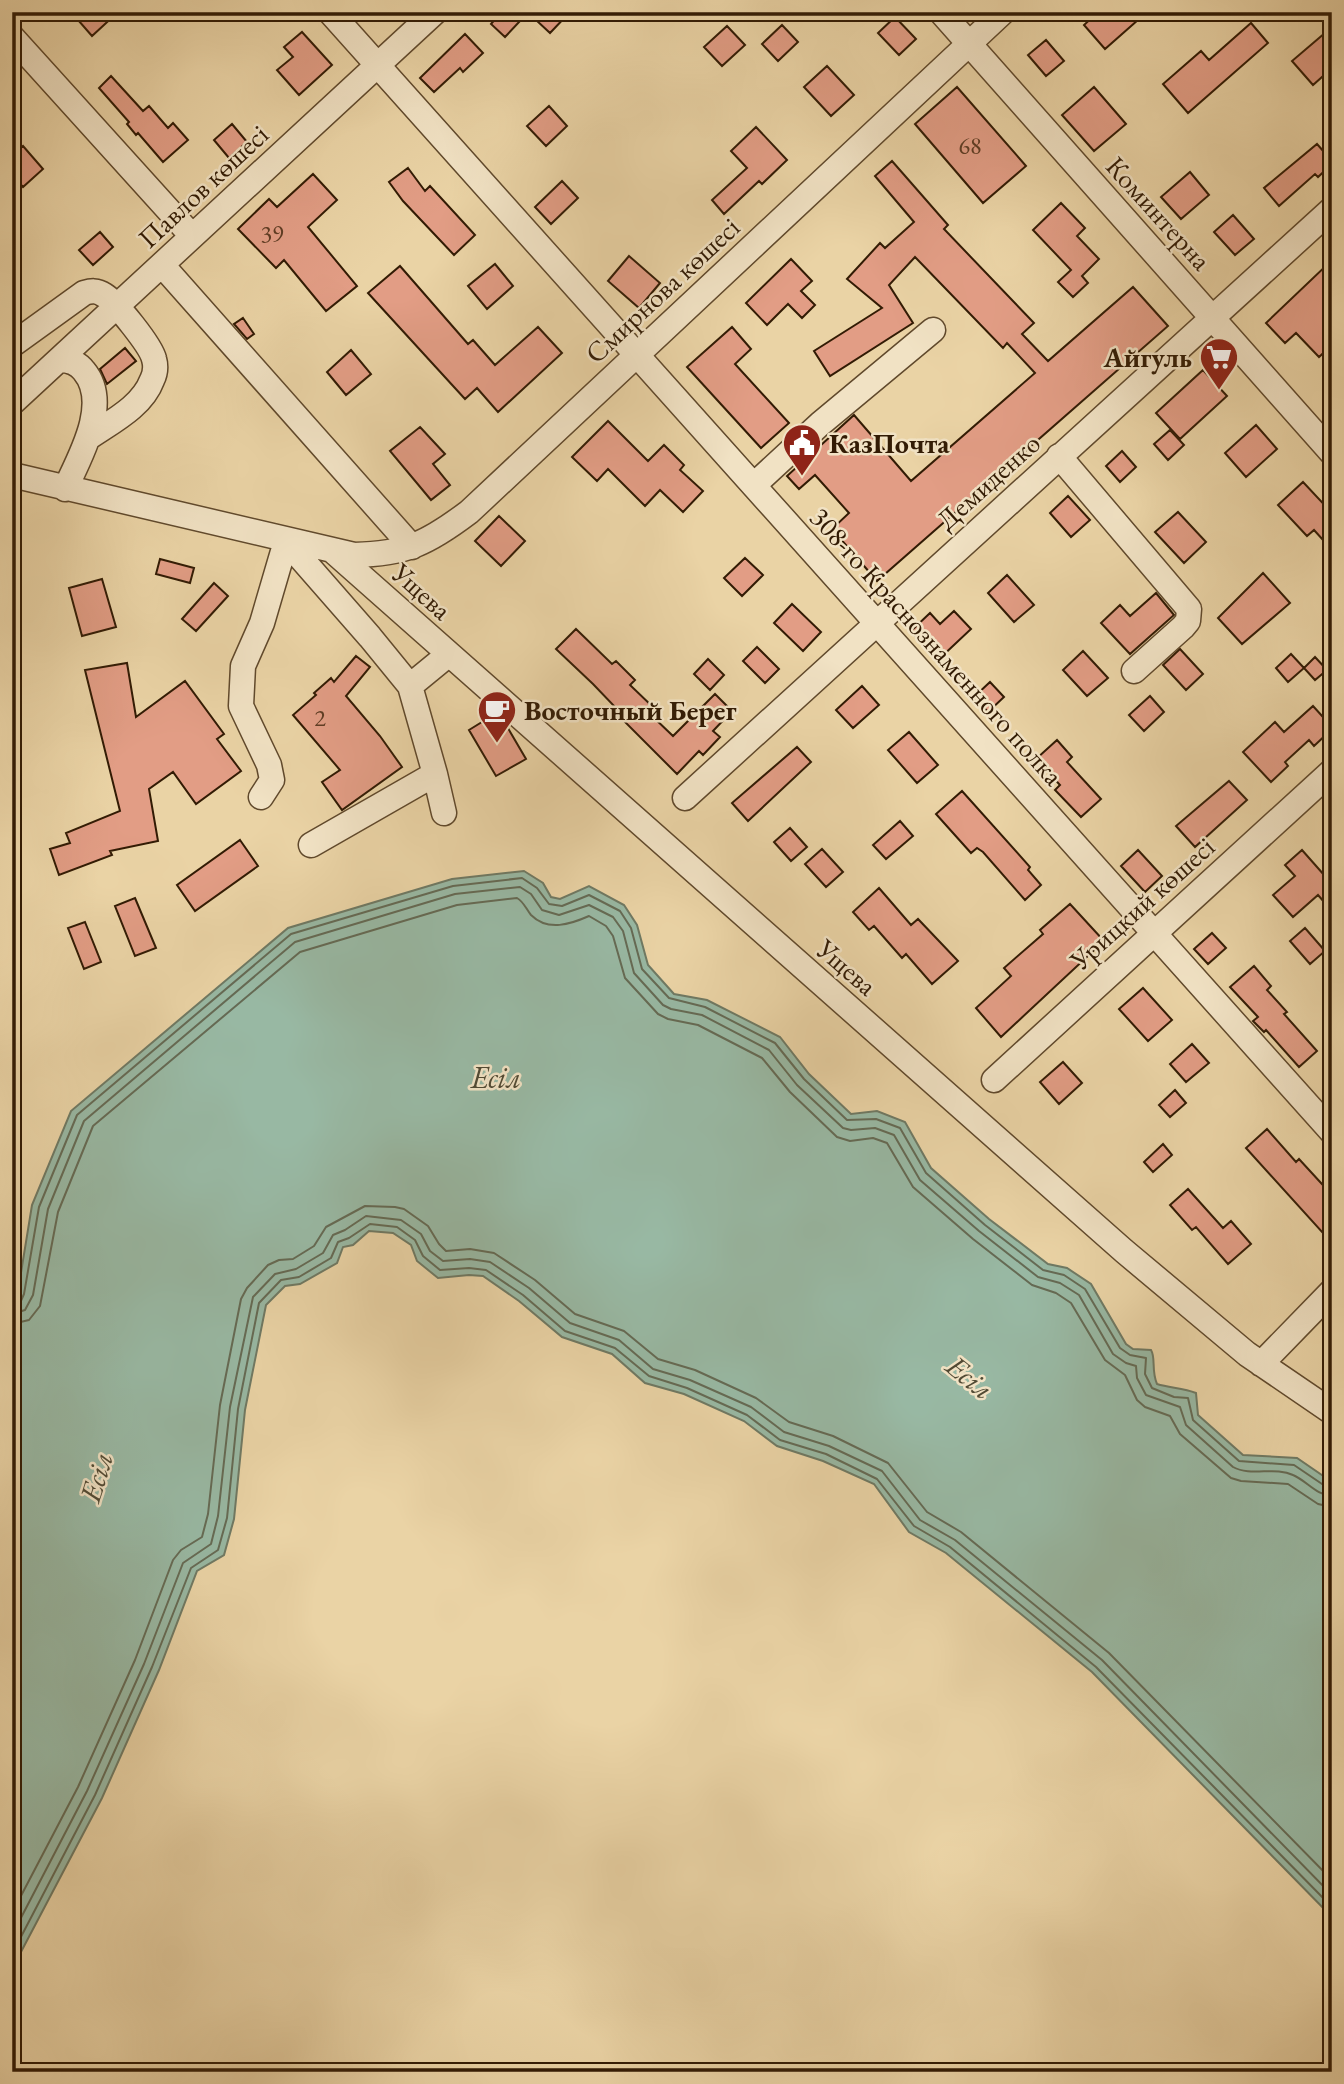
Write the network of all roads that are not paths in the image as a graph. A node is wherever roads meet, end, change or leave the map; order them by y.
1 (330, 12) edge
2 (435, 12) edge
3 (941, 12) edge
4 (1003, 12) edge
5 (12, 37) edge
6 (969, 44) junction
7 (377, 65) junction
8 (1332, 209) edge
9 (192, 236) junction
10 (162, 265) junction
11 (116, 307) junction
12 (1212, 318) junction
13 (933, 330) dead end
14 (12, 345) edge
15 (636, 355) junction
16 (61, 360) junction
17 (12, 403) edge
18 (88, 438) junction
19 (1332, 453) edge
20 (1059, 456) junction
21 (15, 475) edge
22 (754, 485) junction
23 (65, 489) junction
24 (286, 541) junction
25 (412, 547) junction
26 (334, 552) junction
27 (876, 622) junction
28 (449, 654) junction
29 (1134, 671) dead end
30 (410, 686) junction
31 (1332, 771) edge
32 (436, 774) junction
33 (261, 797) dead end
34 (685, 798) dead end
35 (444, 813) dead end
36 (311, 845) dead end
37 (1153, 932) junction
38 (994, 1080) dead end
39 (1332, 1132) edge
40 (1332, 1290) edge
41 (1261, 1364) junction
42 (1332, 1412) edge

1 - 7 street, 308-го Краснознаменного полка
2 - 7 street, Павлов көшесі
3 - 6 street, Коминтерна
4 - 6 street, Смирнова көшесі
5 - 9 street
6 - 12 street, Коминтерна
6 - 15 street, Смирнова көшесі
7 - 9 street, Павлов көшесі
7 - 15 street, 308-го Краснознаменного полка
8 - 12 street, Демиденко
9 - 10 street, Павлов көшесі
10 - 11 street, Павлов көшесі
10 - 25 street
11 - 14 street
11 - 16 street, Павлов көшесі
11 - 18 street
12 - 19 street, Коминтерна
12 - 20 street, Демиденко
13 - 22 street
15 - 22 street, 308-го Краснознаменного полка
15 - 25 street, Смирнова көшесі
16 - 17 street, Павлов көшесі
16 - 18 street
18 - 23 street
20 - 27 street, Демиденко
20 - 29 street
21 - 23 street, Смирнова көшесі
22 - 27 street, 308-го Краснознаменного полка
23 - 24 street, Смирнова көшесі
24 - 26 street, Смирнова көшесі
24 - 30 street
24 - 33 street
25 - 26 street, Смирнова көшесі
26 - 28 street, Ущева
27 - 34 street, Демиденко
27 - 37 street, 308-го Краснознаменного полка
28 - 30 street
28 - 41 street, Ущева
30 - 32 street
31 - 37 street, Урицкий көшесі
32 - 35 street
32 - 36 street
37 - 38 street, Урицкий көшесі
37 - 39 street, 308-го Краснознаменного полка
40 - 41 street
41 - 42 street, Ущева

